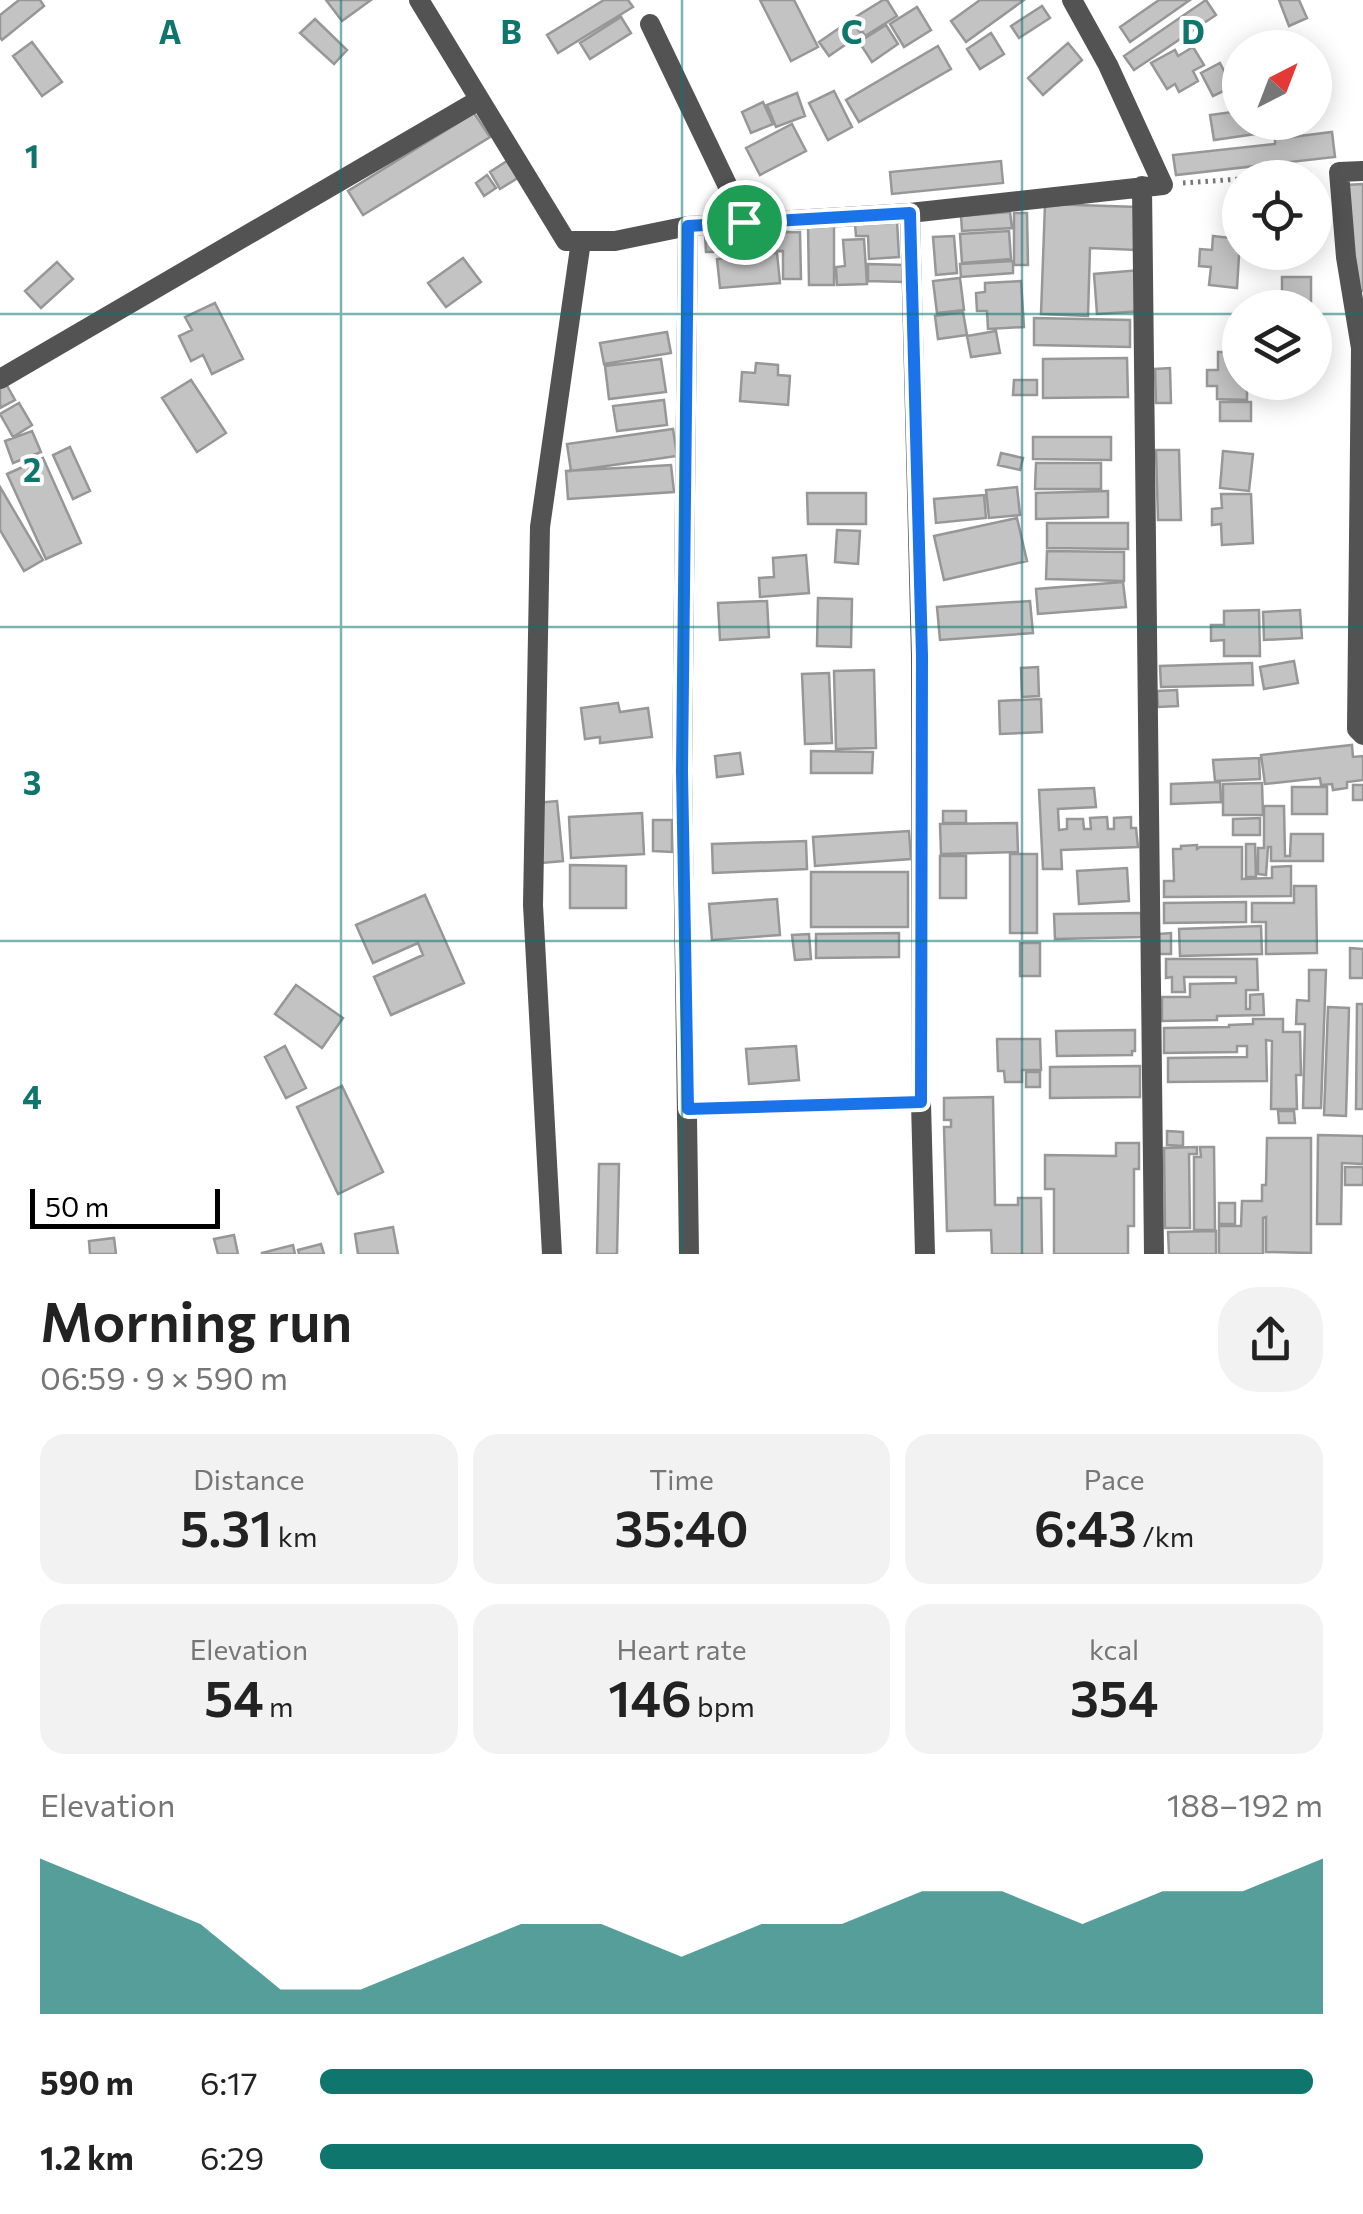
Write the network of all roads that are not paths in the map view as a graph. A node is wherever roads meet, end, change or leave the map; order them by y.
1 (420, 0) edge
2 (1072, 0) edge
3 (650, 24) dead end
4 (478, 100) junction
5 (1363, 170) edge
6 (1152, 185) junction
7 (910, 213) junction
8 (744, 222) junction
9 (688, 226) junction
10 (581, 240) junction
11 (0, 379) edge
12 (1363, 735) edge
13 (552, 1254) edge
14 (689, 1254) edge
15 (925, 1254) edge
16 (1154, 1254) edge

1 - 4 street
2 - 6 street
3 - 8 street
4 - 10 street
4 - 11 street
5 - 12 street
6 - 7 street
6 - 16 street
7 - 8 street
7 - 15 street
8 - 9 street
9 - 10 street
9 - 14 street
10 - 13 street

